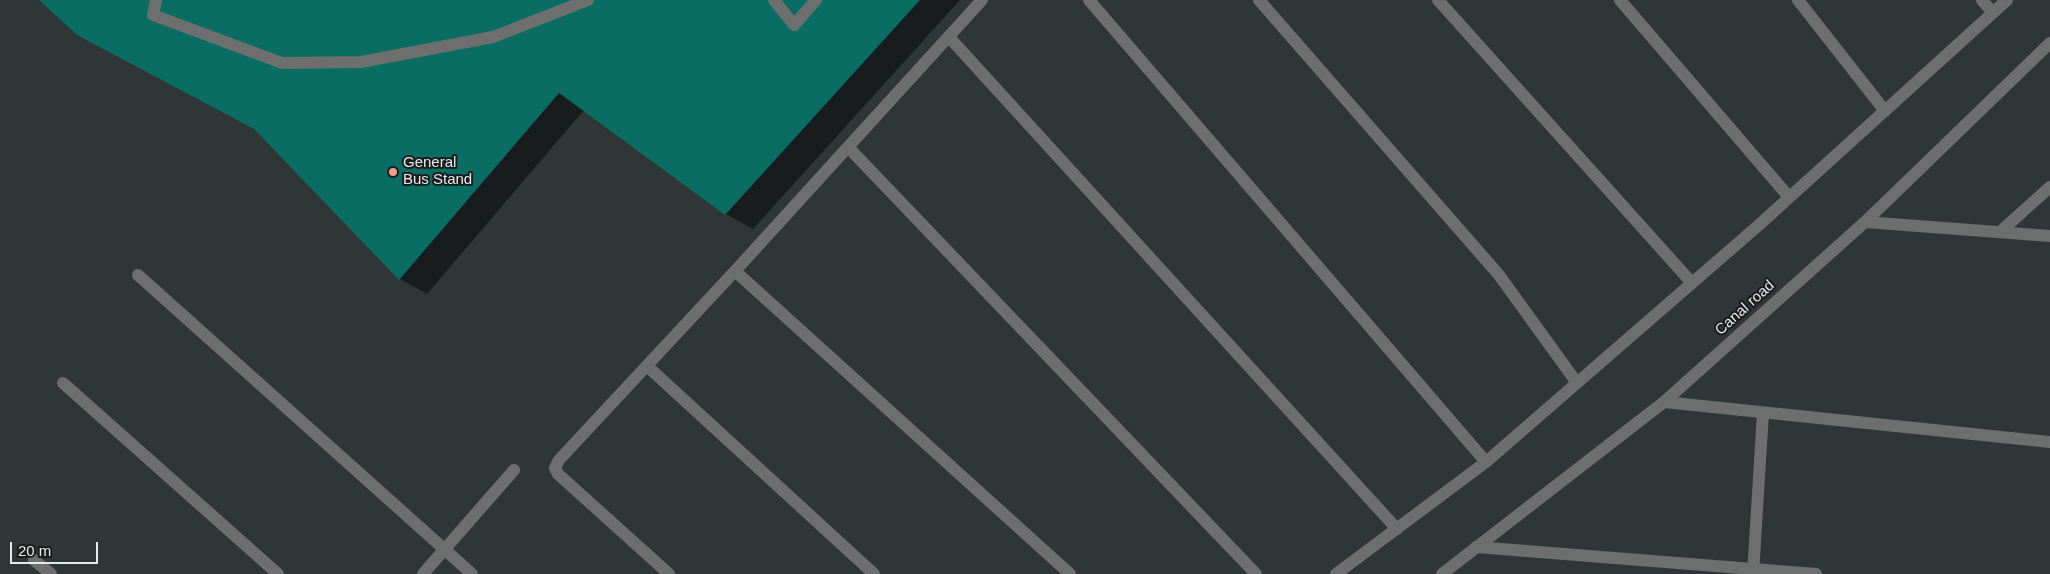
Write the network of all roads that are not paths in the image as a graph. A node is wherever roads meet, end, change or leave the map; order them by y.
1 (156, 0) edge
2 (588, 0) edge
3 (774, 0) edge
4 (816, 0) edge
5 (982, 0) edge
6 (1089, 0) edge
7 (1259, 0) edge
8 (1438, 0) edge
9 (1620, 0) edge
10 (1798, 0) edge
11 (1982, 0) edge
12 (2006, 0) edge
13 (1993, 13) junction
14 (949, 37) junction
15 (2050, 43) edge
16 (1885, 111) junction
17 (848, 147) junction
18 (2050, 187) edge
19 (1789, 198) junction
20 (1865, 222) junction
21 (2000, 232) junction
22 (2050, 236) edge
23 (735, 271) junction
24 (138, 275) dead end
25 (1692, 283) junction
26 (647, 366) junction
27 (1577, 382) junction
28 (63, 384) dead end
29 (1664, 402) junction
30 (1763, 413) junction
31 (2050, 442) edge
32 (1486, 462) junction
33 (514, 470) dead end
34 (1397, 529) junction
35 (1476, 547) junction
36 (444, 550) junction
37 (34, 560) dead end
38 (1753, 571) edge
39 (51, 574) edge
40 (278, 574) edge
41 (423, 574) edge
42 (472, 574) edge
43 (669, 574) edge
44 (874, 574) edge
45 (1070, 574) edge
46 (1256, 574) edge
47 (1336, 574) edge
48 (1442, 574) edge
49 (1816, 574) edge

1 - 2 street
3 - 4 street
5 - 14 street
6 - 32 street
7 - 27 street
8 - 25 street
9 - 19 street
10 - 16 street
11 - 13 street
12 - 13 street
13 - 16 street
14 - 17 street
14 - 34 street
15 - 20 street, Canal road
16 - 19 street
17 - 23 street
17 - 46 street
18 - 21 street
19 - 25 street
20 - 21 street
20 - 29 street, Canal road
21 - 22 street
23 - 26 street
23 - 45 street
24 - 36 street
25 - 27 street
26 - 43 street
26 - 44 street
27 - 32 street
28 - 40 street
29 - 30 street
29 - 35 street, Canal road
30 - 31 street
30 - 38 street
32 - 34 street
33 - 36 street
34 - 47 street
35 - 38 street
35 - 48 street, Canal road
36 - 41 street
36 - 42 street
37 - 39 street
38 - 49 street

